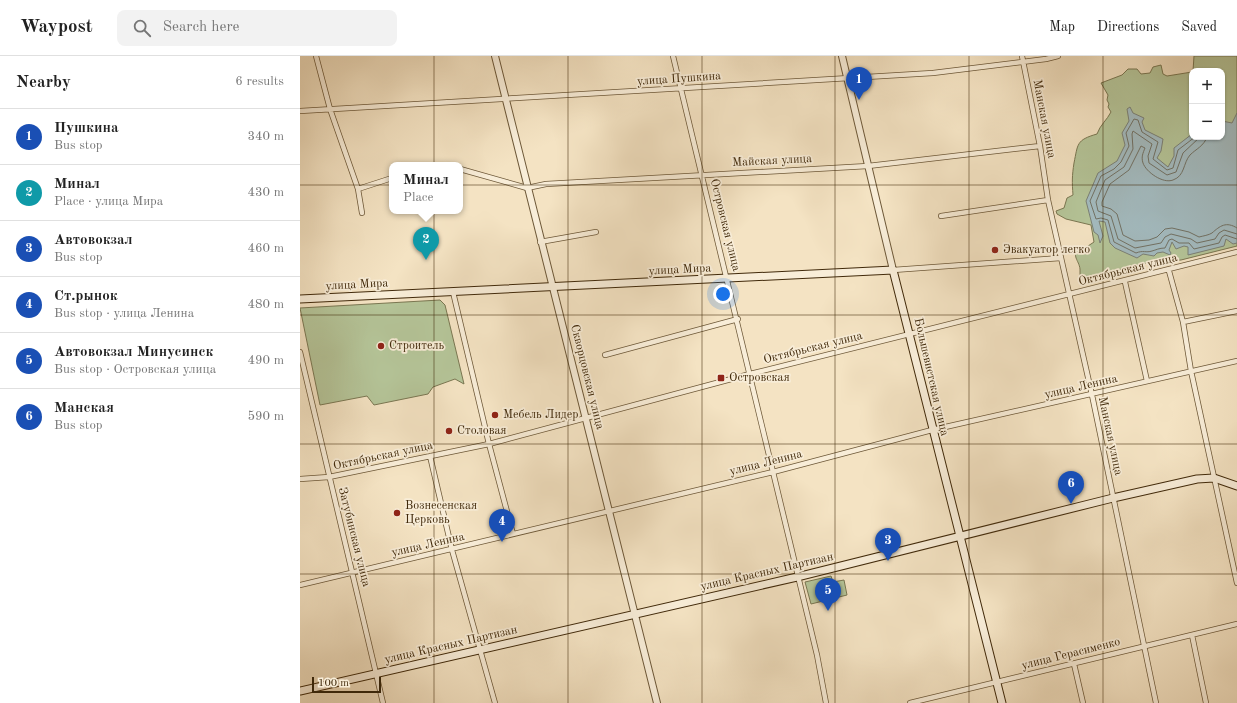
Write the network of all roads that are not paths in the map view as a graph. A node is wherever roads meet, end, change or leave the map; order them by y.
1 (316, 56) edge
2 (495, 56) edge
3 (673, 56) edge
4 (842, 56) edge
5 (1022, 56) edge
6 (1058, 56) edge
7 (1023, 62) junction
8 (847, 77) junction
9 (680, 89) junction
10 (505, 99) junction
11 (330, 109) junction
12 (300, 111) edge
13 (1040, 146) junction
14 (868, 166) junction
15 (463, 170) edge
16 (702, 175) junction
17 (389, 179) edge
18 (527, 188) junction
19 (358, 189) junction
20 (1048, 200) junction
21 (362, 213) dead end
22 (941, 216) dead end
23 (596, 232) dead end
24 (540, 242) junction
25 (1237, 252) edge
26 (1061, 258) junction
27 (893, 270) junction
28 (1169, 271) junction
29 (728, 279) junction
30 (1125, 282) junction
31 (553, 287) junction
32 (453, 292) junction
33 (1069, 295) junction
34 (300, 299) edge
35 (1237, 311) edge
36 (738, 319) junction
37 (1183, 322) junction
38 (910, 334) junction
39 (300, 352) edge
40 (605, 355) dead end
41 (1237, 361) edge
42 (1191, 371) junction
43 (750, 374) junction
44 (1147, 381) junction
45 (1092, 395) junction
46 (585, 418) junction
47 (932, 430) junction
48 (489, 444) junction
49 (430, 456) junction
50 (773, 472) junction
51 (329, 477) junction
52 (1214, 478) junction
53 (300, 479) edge
54 (1237, 486) edge
55 (1113, 498) junction
56 (610, 510) junction
57 (513, 534) junction
58 (960, 535) junction
59 (452, 550) junction
60 (352, 572) junction
61 (797, 577) junction
62 (1237, 583) edge
63 (300, 585) edge
64 (635, 613) junction
65 (1237, 624) edge
66 (1192, 635) junction
67 (1144, 646) junction
68 (481, 649) junction
69 (1074, 664) junction
70 (376, 674) junction
71 (997, 682) junction
72 (300, 691) edge
73 (383, 703) edge
74 (495, 703) edge
75 (656, 703) edge
76 (826, 703) edge
77 (910, 703) edge
78 (1002, 703) edge
79 (1083, 703) edge
80 (1156, 703) edge
81 (1206, 703) edge

1 - 11 street
2 - 10 street, Скворцовская улица
3 - 9 street, Островская улица
4 - 8 street, Большевистская улица
5 - 7 street, Манская улица
6 - 7 street, улица Пушкина
7 - 8 street, улица Пушкина
7 - 13 street, Манская улица
8 - 9 street, улица Пушкина
8 - 14 street, Большевистская улица
9 - 10 street, улица Пушкина
9 - 16 street, Островская улица
10 - 11 street, улица Пушкина
10 - 18 street, Скворцовская улица
11 - 12 street, улица Пушкина
11 - 19 street
13 - 14 street, Майская улица
13 - 20 street, Манская улица
14 - 16 street, Майская улица
14 - 27 street, Большевистская улица
15 - 18 street, Майская улица
16 - 18 street, Майская улица
16 - 29 street, Островская улица
17 - 19 street
18 - 24 street, Скворцовская улица
19 - 21 street
20 - 22 street
20 - 26 street, Манская улица
23 - 24 street
24 - 31 street, Скворцовская улица
25 - 28 street, Октябрьская улица
26 - 27 street, улица Мира
26 - 33 street, Манская улица
27 - 29 main road, улица Мира
27 - 38 main road, Большевистская улица
28 - 30 street, Октябрьская улица
28 - 37 street
29 - 31 main road, улица Мира
29 - 36 street, Островская улица
30 - 33 street, Октябрьская улица
30 - 44 street
31 - 32 main road, улица Мира
31 - 46 street, Скворцовская улица
32 - 34 main road, улица Мира
32 - 48 street
33 - 38 street, Октябрьская улица
33 - 45 street, Манская улица
35 - 37 street
36 - 40 street
36 - 43 street, Островская улица
37 - 42 street
38 - 43 street, Октябрьская улица
38 - 47 main road, Большевистская улица
39 - 51 street, Затубинская улица
41 - 42 street, улица Ленина
42 - 44 street, улица Ленина
42 - 52 street
43 - 46 street, Октябрьская улица
43 - 50 street, Островская улица
44 - 45 street, улица Ленина
45 - 47 street, улица Ленина
45 - 55 street, Манская улица
46 - 48 street, Октябрьская улица
46 - 56 street, Скворцовская улица
47 - 50 street, улица Ленина
47 - 58 main road, Большевистская улица
48 - 49 street, Октябрьская улица
48 - 57 street
49 - 51 street, Октябрьская улица
49 - 59 street
50 - 56 street, улица Ленина
50 - 61 street, Островская улица
51 - 53 street, Октябрьская улица
51 - 60 street, Затубинская улица
52 - 54 main road, улица Красных Партизан
52 - 55 main road, улица Красных Партизан
52 - 62 street
55 - 58 main road, улица Красных Партизан
55 - 67 street, Манская улица
56 - 57 street, улица Ленина
56 - 64 street, Скворцовская улица
57 - 59 street, улица Ленина
58 - 61 main road, улица Красных Партизан
58 - 71 main road, Большевистская улица
59 - 60 street, улица Ленина
59 - 68 street
60 - 63 street, улица Ленина
60 - 70 street, Затубинская улица
61 - 64 main road, улица Красных Партизан
61 - 76 street, Островская улица
64 - 68 main road, улица Красных Партизан
64 - 75 street, Скворцовская улица
65 - 66 street, улица Герасименко
66 - 67 street, улица Герасименко
66 - 81 street
67 - 69 street, улица Герасименко
67 - 80 street, Манская улица
68 - 70 main road, улица Красных Партизан
68 - 74 street
69 - 71 street, улица Герасименко
69 - 79 street
70 - 72 main road, улица Красных Партизан
70 - 73 street, Затубинская улица
71 - 77 street, улица Герасименко
71 - 78 main road, Большевистская улица

